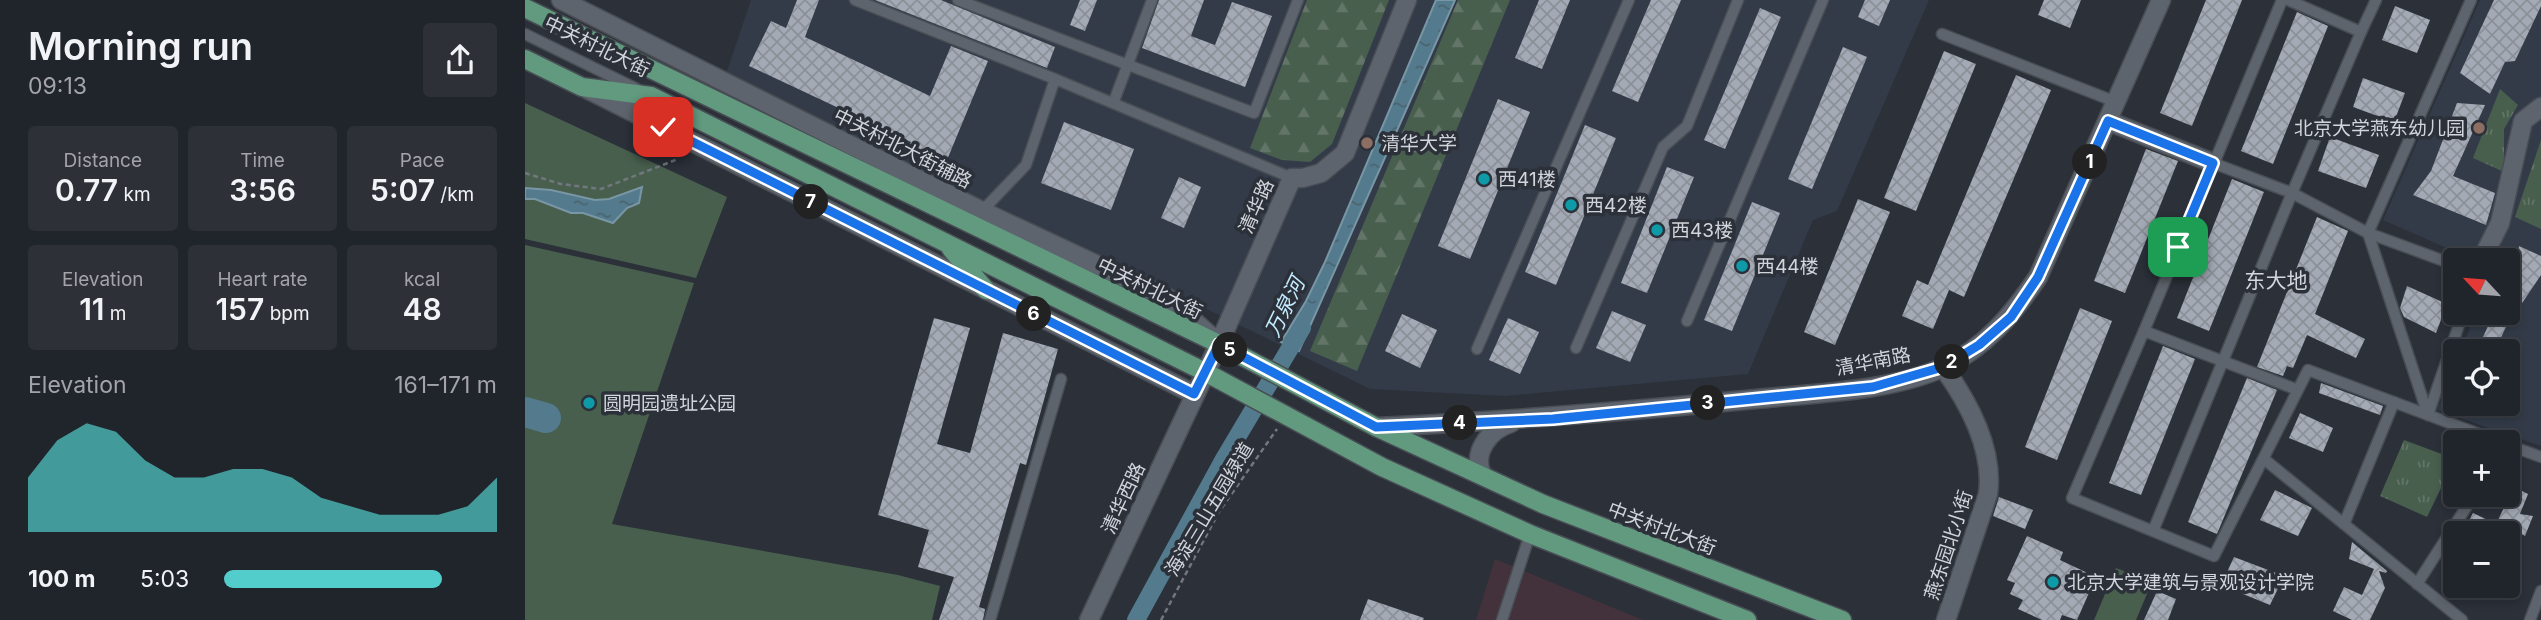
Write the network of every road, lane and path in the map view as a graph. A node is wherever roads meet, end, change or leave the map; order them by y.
1 (561, 0) edge
2 (856, 0) edge
3 (958, 0) edge
4 (1152, 0) edge
5 (1299, 0) edge
6 (1407, 0) edge
7 (1629, 0) edge
8 (1738, 0) edge
9 (1823, 0) edge
10 (2161, 0) edge
11 (2282, 0) edge
12 (2288, 0) edge
13 (2376, 0) edge
14 (2471, 0) edge
15 (2300, 2) edge
16 (525, 8) edge
17 (2361, 32) junction
18 (525, 34) edge
19 (1942, 34) dead end
20 (525, 60) edge
21 (1128, 65) junction
22 (1055, 79) junction
23 (582, 87) junction
24 (651, 96) junction
25 (1114, 101) junction
26 (2116, 102) junction
27 (2541, 107) edge
28 (2108, 121) junction
29 (678, 159) dead end
30 (2213, 163) junction
31 (525, 173) edge
32 (1291, 178) junction
33 (2292, 193) junction
34 (982, 211) junction
35 (2368, 233) junction
36 (947, 244) junction
37 (2488, 248) edge
38 (2443, 261) edge
39 (986, 290) junction
40 (1688, 321) dead end
41 (2459, 326) edge
42 (2144, 331) junction
43 (1219, 344) junction
44 (1576, 348) dead end
45 (1477, 349) dead end
46 (2224, 362) junction
47 (1943, 367) junction
48 (1205, 372) junction
49 (1061, 379) dead end
50 (2298, 390) junction
51 (1194, 394) junction
52 (2394, 402) junction
53 (1286, 415) junction
54 (2428, 415) junction
55 (1518, 421) junction
56 (1376, 427) junction
57 (2468, 430) edge
58 (2520, 449) edge
59 (2541, 457) edge
60 (2264, 458) junction
61 (1483, 476) junction
62 (2466, 507) edge
63 (2344, 524) junction
64 (2153, 531) junction
65 (1531, 534) junction
66 (2417, 584) junction
67 (2541, 591) edge
68 (990, 620) edge
69 (1089, 620) edge
70 (1161, 620) edge
71 (1502, 620) edge
72 (1747, 620) edge
73 (1842, 620) edge
74 (1947, 620) edge
75 (2462, 620) edge
76 (2530, 620) edge

1 - 34 street, 中关村北大街辅路
2 - 22 lane
3 - 21 lane
4 - 21 lane
5 - 21 lane
6 - 32 street, 清华路
7 - 45 lane
8 - 44 lane
9 - 40 lane
10 - 26 street, 清华南路
11 - 30 lane
12 - 15 lane
13 - 17 lane
14 - 35 lane
15 - 17 lane
16 - 43 main road, 中关村北大街
17 - 33 lane
18 - 24 lane, 中关村北大街
19 - 26 lane
20 - 23 main road, 中关村北大街
21 - 25 lane
22 - 25 lane
22 - 34 lane
23 - 24 main road, 中关村北大街
23 - 39 street
24 - 36 main road, 中关村北大街
25 - 32 lane
26 - 28 street, 清华南路
27 - 37 street
28 - 30 street
28 - 47 street, 清华南路
29 - 31 path
30 - 33 lane
30 - 42 lane
32 - 43 street, 清华路
33 - 35 lane
33 - 46 lane
34 - 43 street, 中关村北大街辅路
35 - 38 lane
35 - 54 lane
36 - 39 main road
36 - 48 main road, 中关村北大街
39 - 51 street
41 - 54 lane
42 - 46 lane
42 - 64 lane
43 - 48 street, 清华路
43 - 56 main road, 中关村北大街
46 - 50 lane
46 - 64 lane
47 - 55 street, 清华南路
47 - 74 street, 燕东园北小街
48 - 51 street, 清华西路
48 - 53 main road, 中关村北大街
49 - 68 lane
50 - 52 lane
50 - 60 lane
51 - 69 street, 清华西路
52 - 54 lane
52 - 63 lane
53 - 65 main road, 中关村北大街
53 - 70 path, 海淀三山五园绿道
54 - 57 lane
55 - 56 street, 清华南路
55 - 61 street
56 - 61 main road, 中关村北大街
58 - 59 lane
60 - 63 lane
60 - 64 lane
61 - 73 main road, 中关村北大街
62 - 66 lane
63 - 66 lane
65 - 71 lane
65 - 72 main road, 中关村北大街
66 - 75 lane
67 - 76 lane

